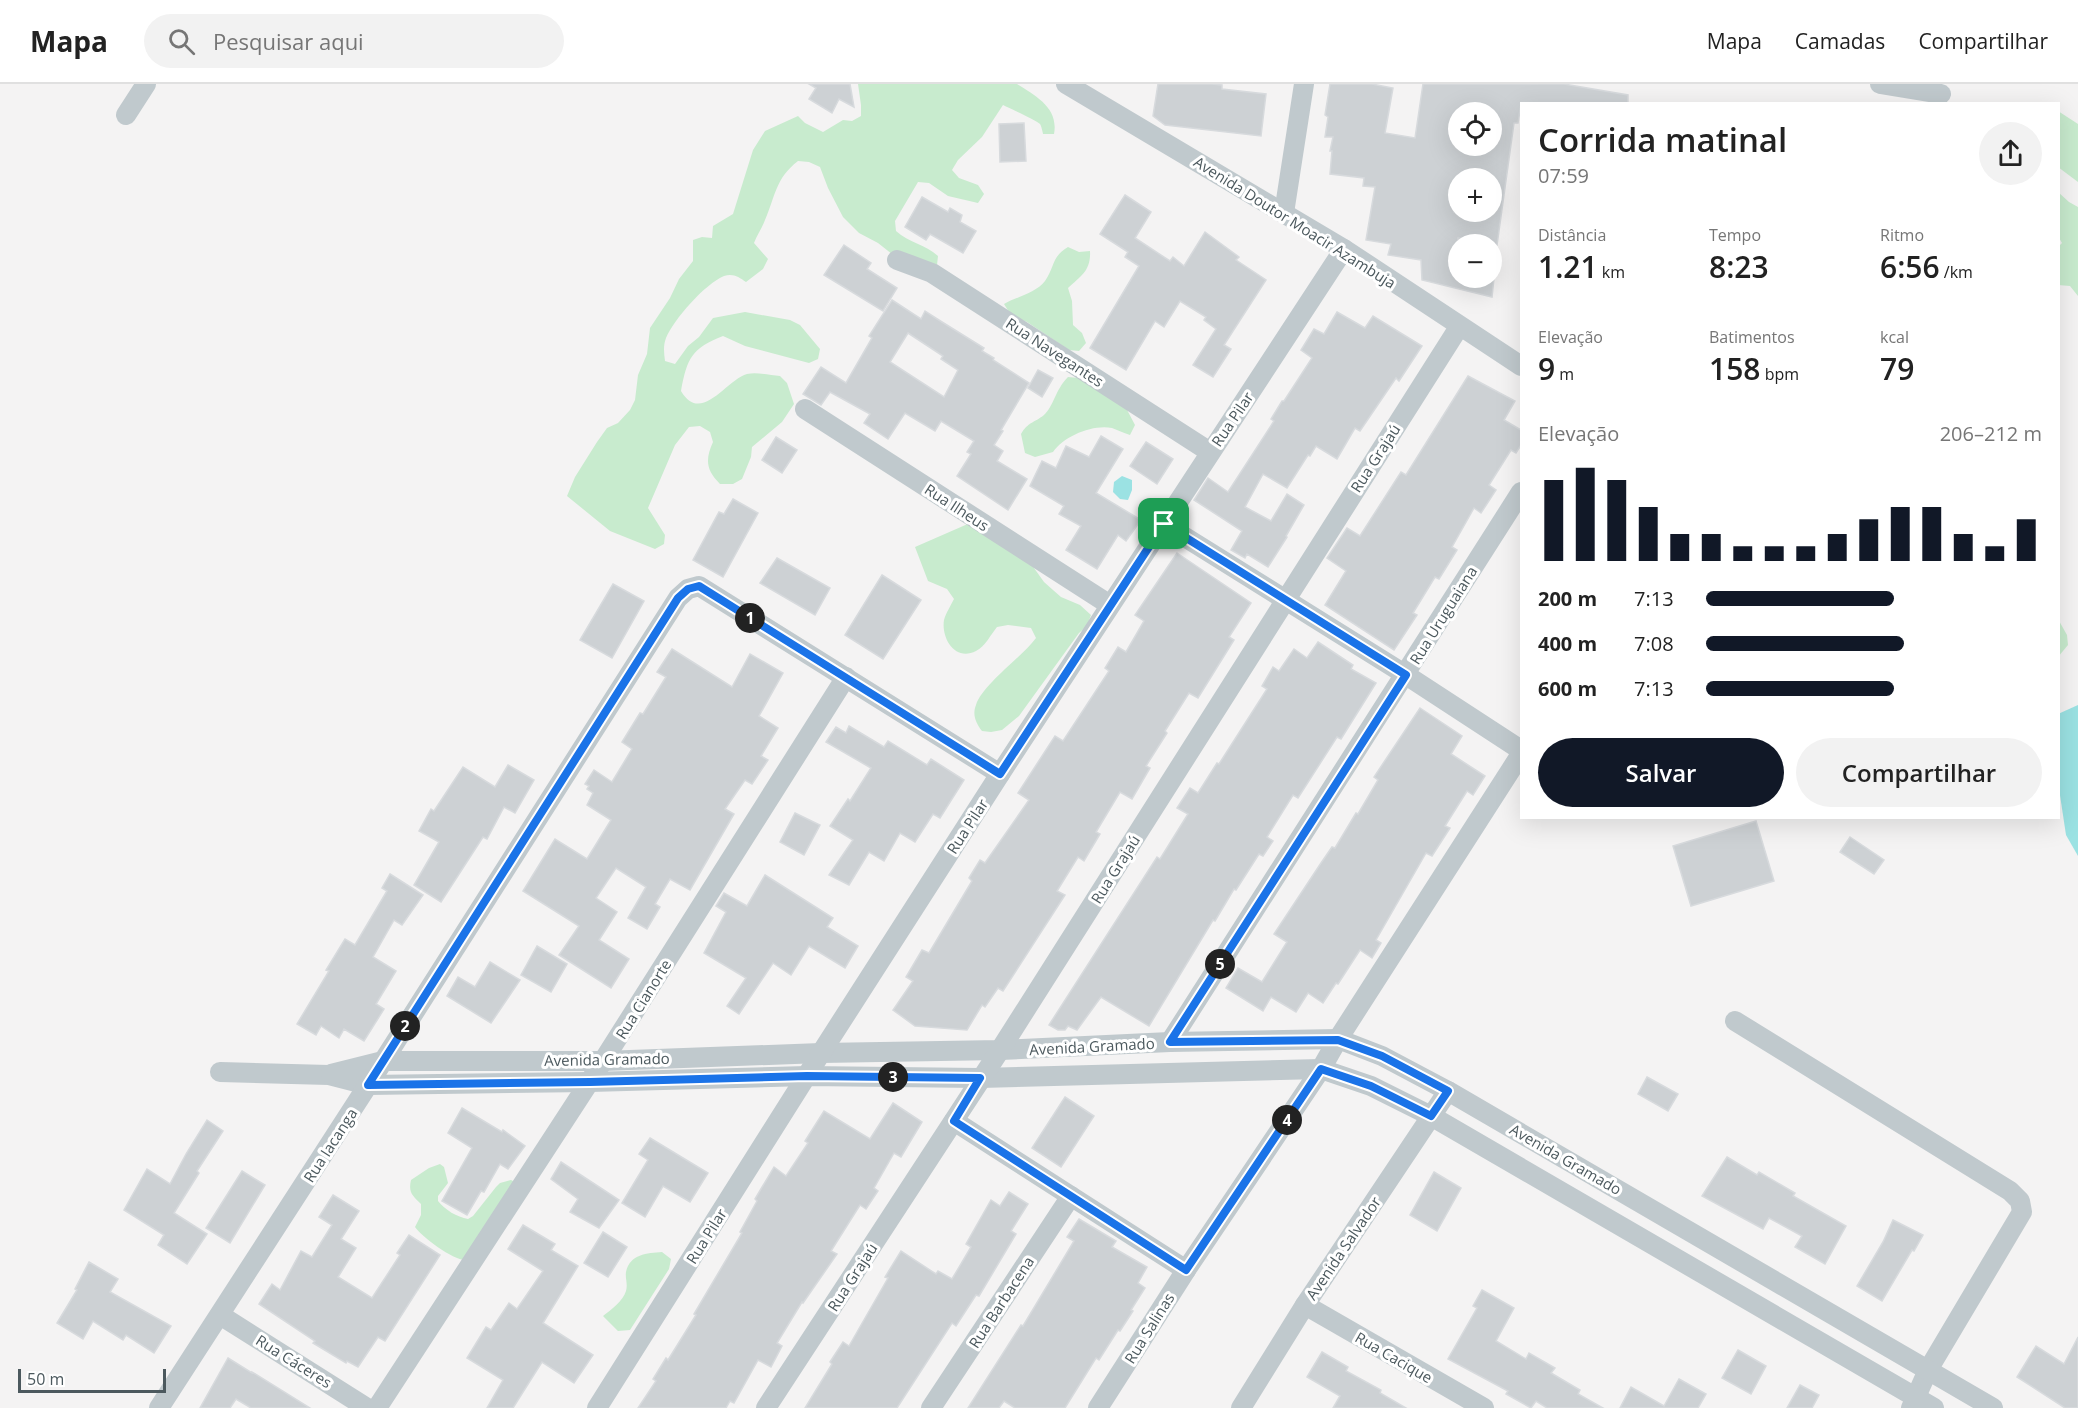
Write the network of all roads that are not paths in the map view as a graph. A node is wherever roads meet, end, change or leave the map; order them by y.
1 (146, 84) edge
2 (1066, 84) edge
3 (1304, 84) edge
4 (1880, 84) edge
5 (1941, 94) edge
6 (126, 115) dead end
7 (1284, 213) junction
8 (1344, 249) junction
9 (897, 260) dead end
10 (1459, 327) junction
11 (1520, 365) edge
12 (805, 409) dead end
13 (1210, 452) junction
14 (1520, 494) edge
15 (1164, 524) junction
16 (1286, 599) junction
17 (1110, 605) junction
18 (1406, 675) junction
19 (846, 677) junction
20 (1520, 751) edge
21 (1520, 754) edge
22 (1000, 774) junction
23 (1735, 1021) dead end
24 (1338, 1040) junction
25 (1170, 1042) junction
26 (1000, 1050) junction
27 (821, 1053) junction
28 (383, 1061) junction
29 (603, 1061) junction
30 (1321, 1069) junction
31 (220, 1072) dead end
32 (329, 1075) junction
33 (807, 1076) junction
34 (980, 1078) junction
35 (590, 1082) junction
36 (368, 1085) junction
37 (1448, 1091) junction
38 (1431, 1116) junction
39 (954, 1121) junction
40 (1071, 1196) junction
41 (1186, 1270) junction
42 (1305, 1305) junction
43 (220, 1315) junction
44 (1928, 1370) junction
45 (1914, 1403) edge
46 (159, 1408) edge
47 (368, 1408) edge
48 (377, 1408) edge
49 (597, 1408) edge
50 (766, 1408) edge
51 (932, 1408) edge
52 (1098, 1408) edge
53 (1241, 1408) edge
54 (1484, 1408) edge
55 (1935, 1408) edge
56 (1993, 1408) edge

1 - 6 street
2 - 7 street, Avenida Doutor Moacir Azambuja
3 - 7 street
4 - 5 street
7 - 8 street, Avenida Doutor Moacir Azambuja
8 - 10 street, Avenida Doutor Moacir Azambuja
8 - 13 street, Rua Pilar
9 - 13 street, Rua Navegantes
10 - 11 street, Avenida Doutor Moacir Azambuja
10 - 16 street, Rua Grajaú
12 - 17 street, Rua Ilheus
13 - 15 street, Rua Pilar
14 - 18 street, Rua Uruguaiana
15 - 16 street
15 - 17 street, Rua Pilar
16 - 18 street
16 - 26 street, Rua Grajaú
17 - 22 street, Rua Pilar
18 - 20 street
18 - 25 street, Rua Uruguaiana
19 - 22 street
19 - 28 street, Rua Iacanga
19 - 29 street, Rua Cianorte
21 - 24 street
22 - 27 street, Rua Pilar
23 - 44 street
24 - 25 street, Avenida Gramado
24 - 30 street, Rua Salinas
24 - 37 street, Avenida Gramado
25 - 26 street, Avenida Gramado
26 - 27 street, Avenida Gramado
26 - 34 street, Rua Grajaú
27 - 29 street, Avenida Gramado
27 - 33 street, Rua Pilar
28 - 29 street, Avenida Gramado
28 - 32 street, Avenida Gramado
28 - 36 street, Rua Iacanga
29 - 35 street, Rua Cianorte
30 - 34 street, Avenida Gramado
30 - 38 street, Avenida Gramado
30 - 41 street, Rua Salinas
31 - 32 street
32 - 36 street, Avenida Gramado
33 - 34 street, Avenida Gramado
33 - 35 street, Avenida Gramado
33 - 49 street, Rua Pilar
34 - 39 street, Rua Grajaú
35 - 36 street, Avenida Gramado
35 - 48 street, Rua Cianorte
36 - 43 street, Rua Iacanga
37 - 38 street, Avenida Salvador
37 - 44 street, Avenida Gramado
38 - 42 street, Avenida Salvador
38 - 45 street, Avenida Gramado
39 - 40 street
39 - 50 street, Rua Grajaú
40 - 41 street
40 - 51 street, Rua Barbacena
41 - 52 street, Rua Salinas
42 - 53 street, Avenida Salvador
42 - 54 street, Rua Cacique
43 - 46 street, Rua Iacanga
43 - 47 street, Rua Cáceres
44 - 45 street
44 - 56 street, Avenida Gramado
45 - 55 street, Avenida Gramado

